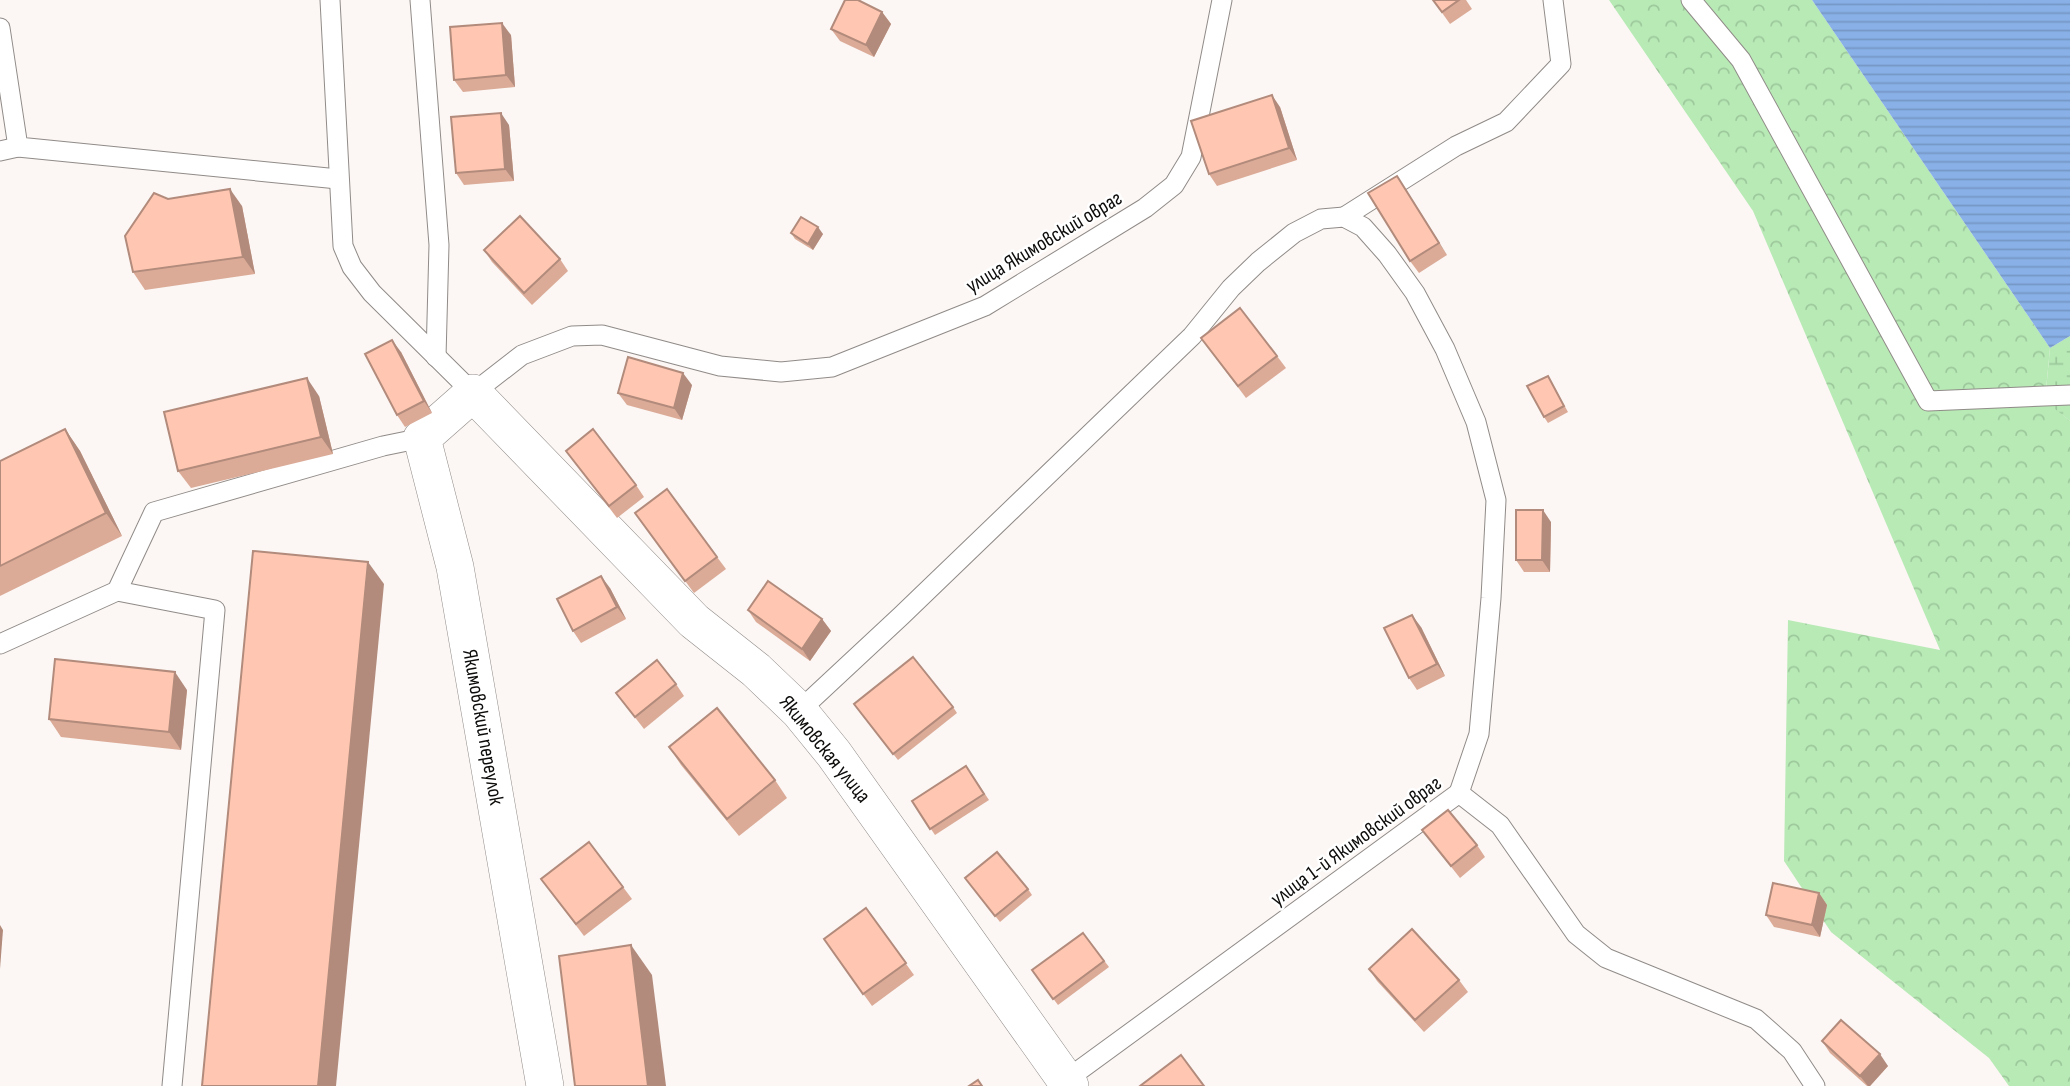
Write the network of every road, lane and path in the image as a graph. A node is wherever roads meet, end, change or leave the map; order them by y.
1 (330, 0) edge
2 (420, 0) edge
3 (1222, 0) edge
4 (1553, 0) edge
5 (1691, 0) edge
6 (0, 28) edge
7 (9, 149) edge
8 (338, 179) junction
9 (1344, 217) junction
10 (436, 357) junction
11 (473, 393) junction
12 (2070, 395) edge
13 (422, 438) junction
14 (117, 591) junction
15 (0, 644) edge
16 (799, 710) junction
17 (1459, 793) junction
18 (1068, 1083) edge
19 (172, 1086) edge
20 (545, 1086) edge
21 (1815, 1086) edge

1 - 8 lane
2 - 10 lane
3 - 11 lane, улица Якимовский овраг
4 - 9 lane
5 - 12 lane
6 - 7 lane
7 - 8 lane
8 - 10 lane
9 - 16 lane
9 - 17 lane
10 - 11 lane
11 - 13 street
11 - 16 street, Якимовская улица
13 - 14 lane
13 - 20 street, Якимовский переулок
14 - 15 lane
14 - 19 lane
16 - 18 street, Якимовская улица
17 - 18 lane, улица 1-й Якимовский овраг
17 - 21 lane, улица 1-й Якимовский овраг

